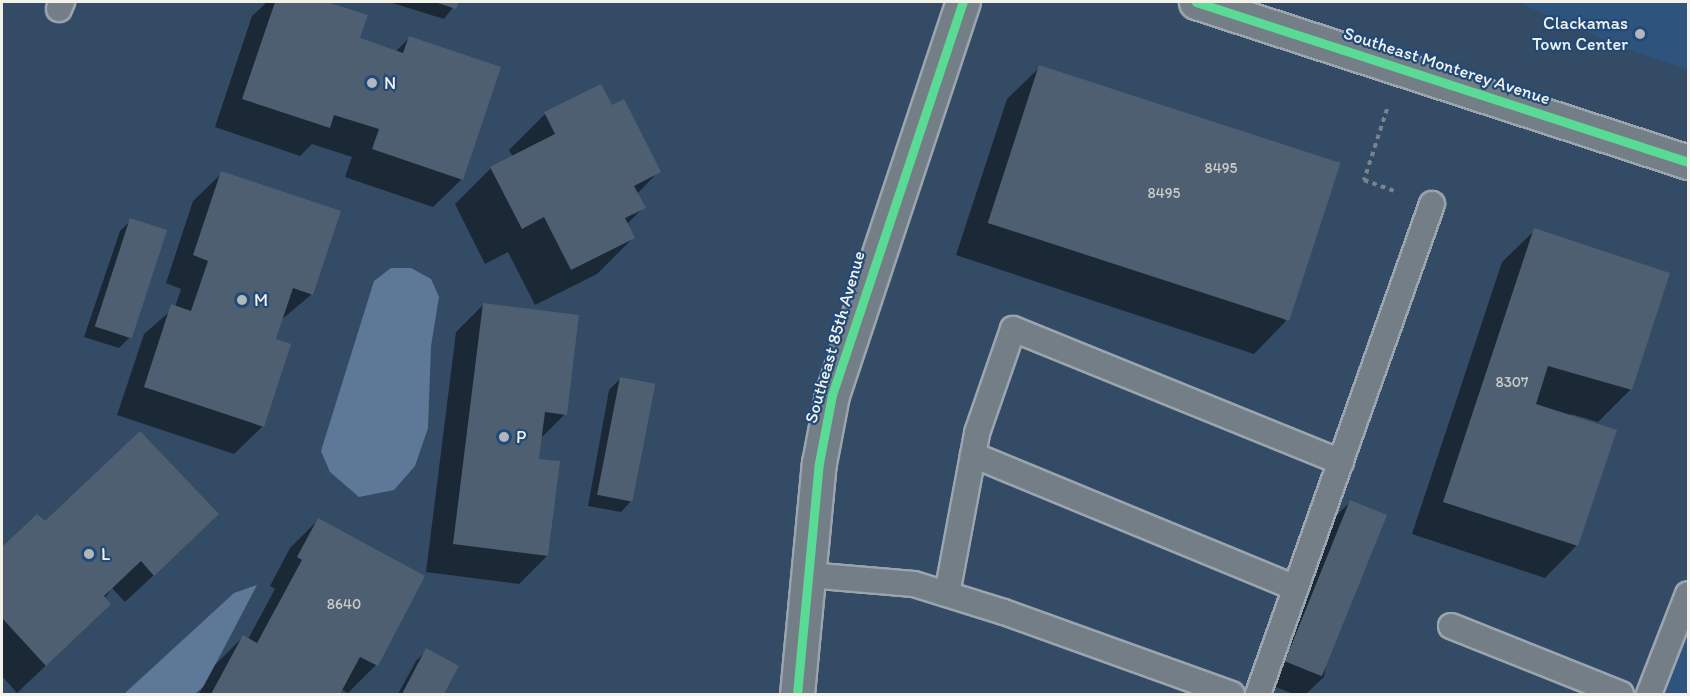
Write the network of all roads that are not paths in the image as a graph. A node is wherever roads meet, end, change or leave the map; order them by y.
1 (963, 2) edge
2 (1196, 2) edge
3 (1689, 162) edge
4 (1432, 204) road end
5 (973, 455) junction
6 (1341, 462) junction
7 (808, 575) junction
8 (1296, 588) junction
9 (947, 594) junction
10 (1689, 594) edge
11 (1451, 626) dead end
12 (798, 694) edge
13 (1232, 694) edge
14 (1258, 694) edge
15 (1621, 694) edge
16 (1649, 694) edge

1 - 7 street, Southeast 85th Avenue
2 - 3 street, Southeast Monterey Avenue
4 - 6 lane
5 - 6 lane
5 - 8 lane
5 - 9 lane
6 - 8 lane
7 - 9 lane
7 - 12 street, Southeast 85th Avenue
8 - 14 lane
9 - 13 lane
10 - 16 lane
11 - 15 lane

